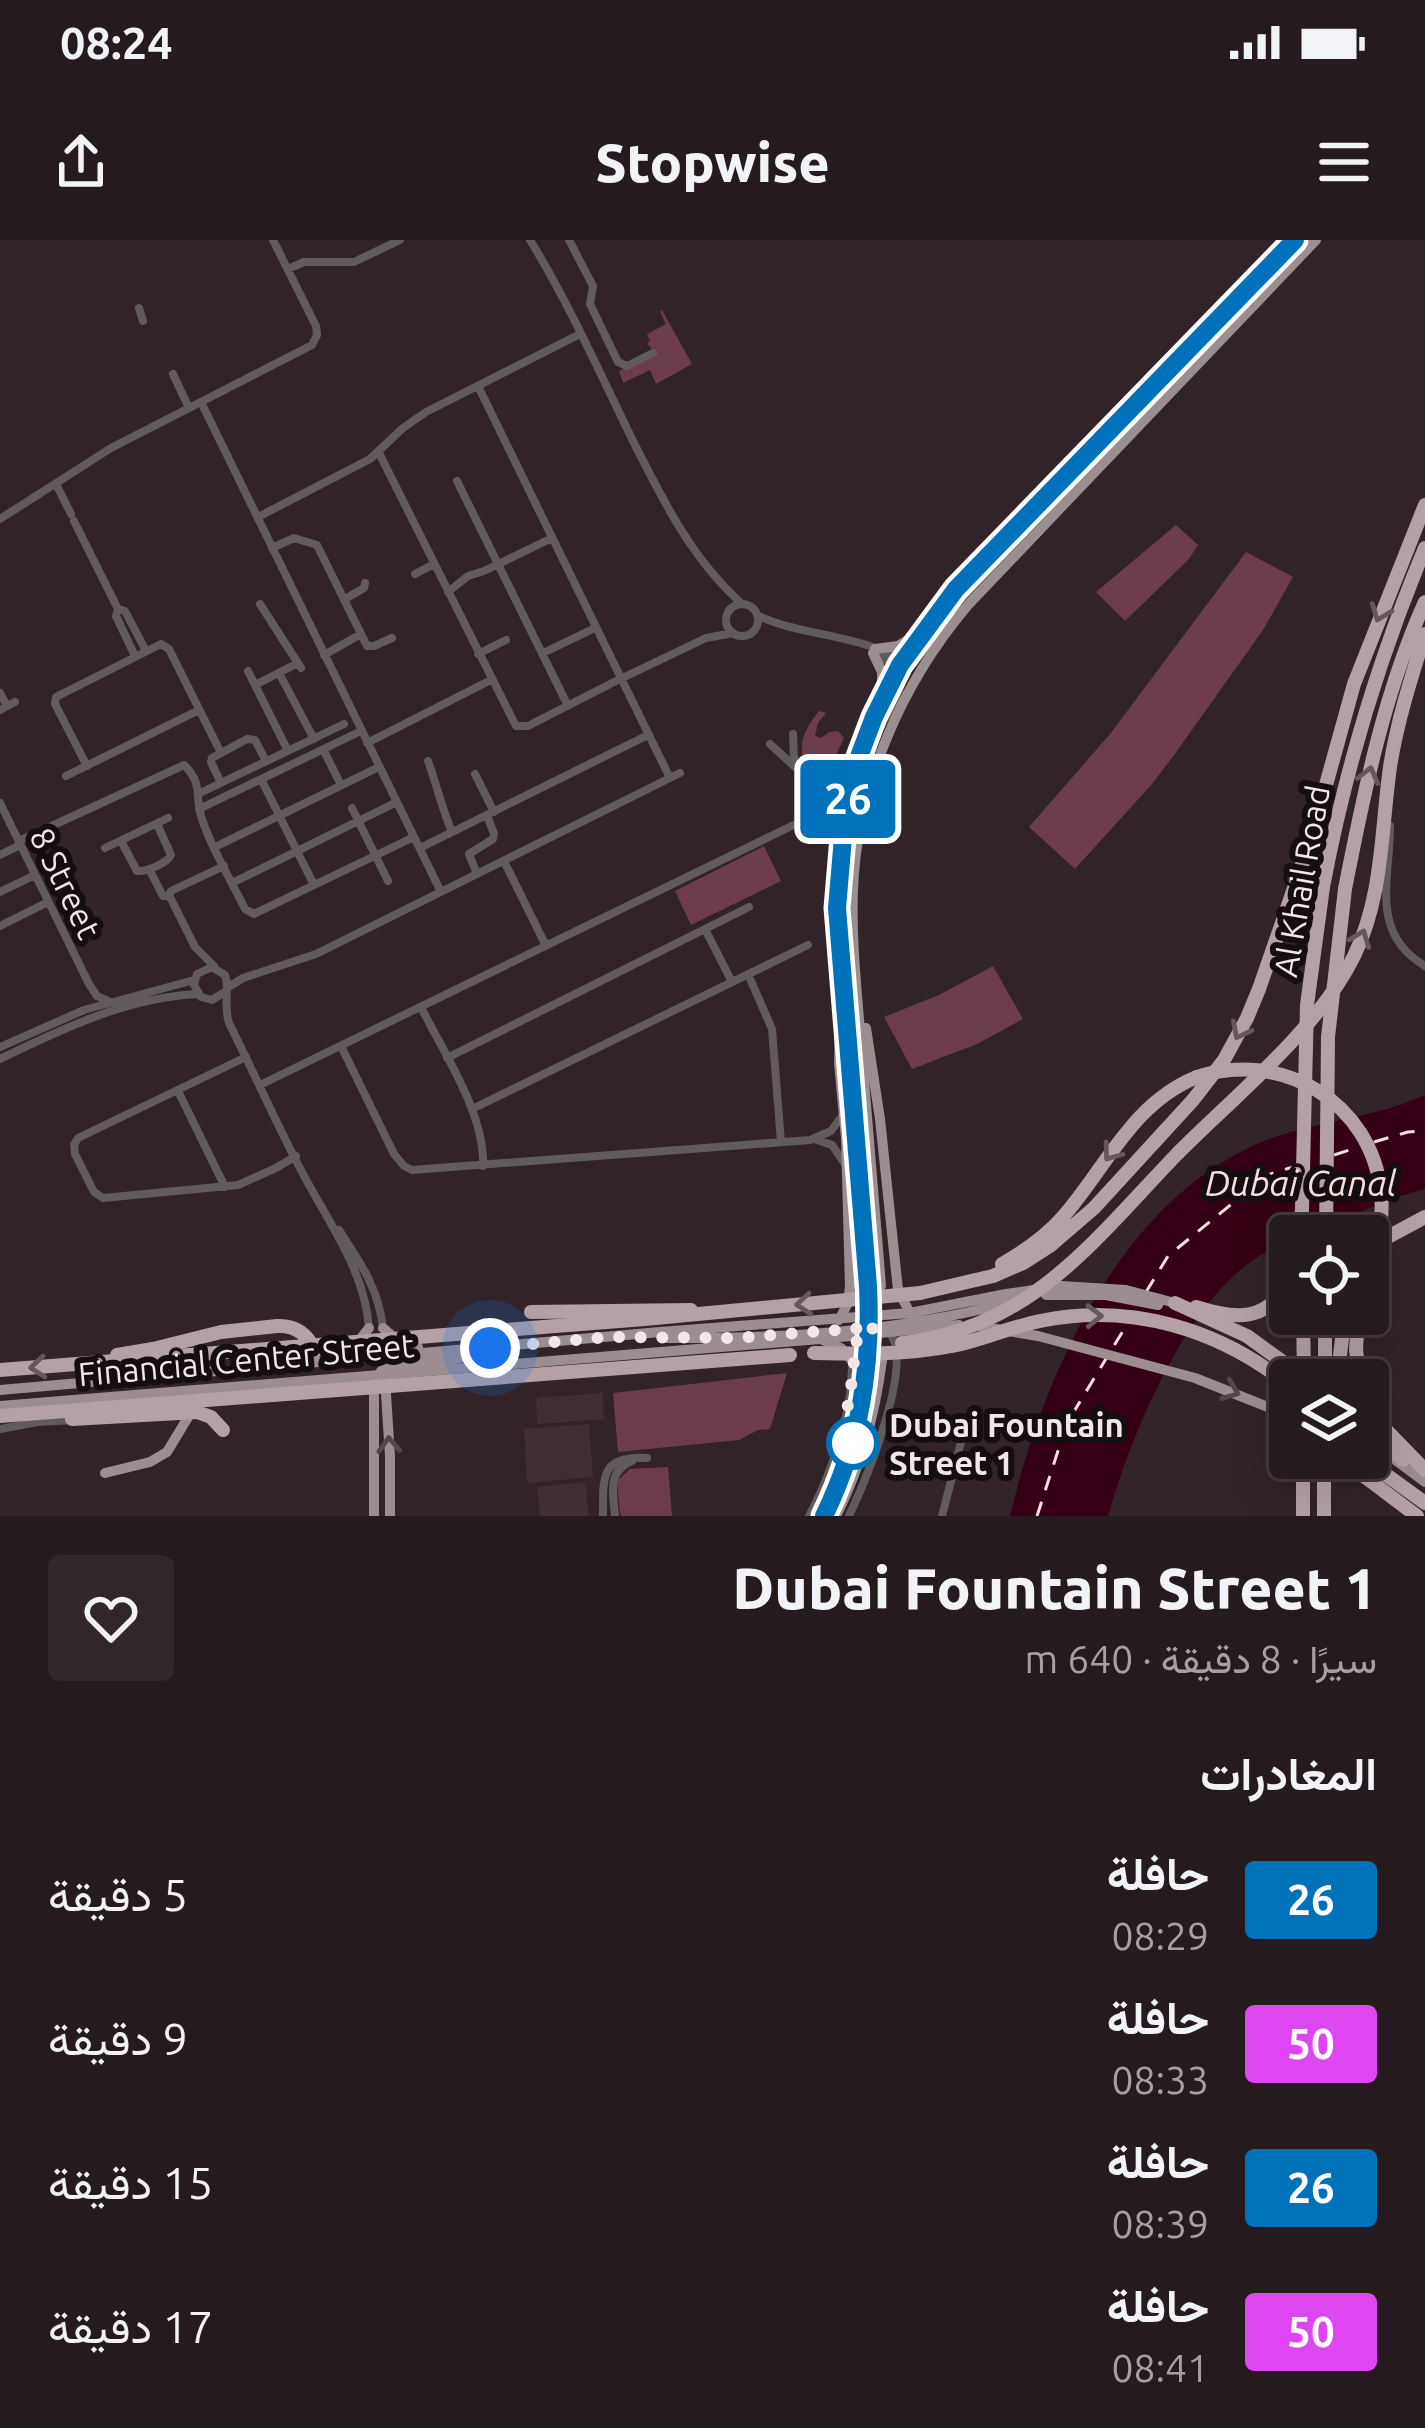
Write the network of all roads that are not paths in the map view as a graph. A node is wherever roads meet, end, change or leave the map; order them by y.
1 (273, 240) edge
2 (400, 240) edge
3 (530, 240) edge
4 (569, 240) edge
5 (1295, 240) edge
6 (1316, 240) edge
7 (288, 269) junction
8 (140, 308) dead end
9 (143, 320) dead end
10 (580, 334) junction
11 (653, 353) dead end
12 (172, 374) dead end
13 (478, 386) junction
14 (201, 402) junction
15 (189, 408) junction
16 (379, 453) junction
17 (457, 482) dead end
18 (56, 484) junction
19 (1425, 505) edge
20 (258, 517) junction
21 (0, 519) edge
22 (1035, 532) junction
23 (552, 538) junction
24 (272, 548) junction
25 (1425, 548) edge
26 (434, 563) junction
27 (498, 565) junction
28 (415, 574) dead end
29 (365, 583) dead end
30 (720, 584) junction
31 (448, 592) junction
32 (345, 599) junction
33 (1425, 602) edge
34 (260, 604) dead end
35 (742, 604) junction
36 (118, 609) junction
37 (727, 615) junction
38 (757, 615) junction
39 (776, 624) junction
40 (596, 627) junction
41 (926, 627) junction
42 (755, 628) junction
43 (733, 633) junction
44 (361, 634) junction
45 (1425, 634) edge
46 (392, 638) dead end
47 (706, 638) junction
48 (506, 640) dead end
49 (870, 649) junction
50 (146, 652) junction
51 (543, 653) junction
52 (478, 654) junction
53 (324, 655) junction
54 (135, 656) junction
55 (902, 664) junction
56 (248, 671) dead end
57 (279, 673) junction
58 (491, 680) junction
59 (622, 680) junction
60 (255, 685) junction
61 (880, 702) junction
62 (568, 706) junction
63 (199, 710) junction
64 (344, 724) dead end
65 (1398, 726) junction
66 (361, 730) junction
67 (649, 734) junction
68 (793, 734) dead end
69 (314, 739) junction
70 (368, 743) junction
71 (770, 744) dead end
72 (323, 749) junction
73 (288, 751) junction
74 (221, 753) junction
75 (266, 761) junction
76 (428, 761) dead end
77 (87, 766) junction
78 (379, 767) junction
79 (798, 772) junction
80 (680, 773) dead end
81 (476, 774) dead end
82 (66, 776) dead end
83 (670, 778) junction
84 (261, 779) junction
85 (221, 783) junction
86 (341, 785) junction
87 (200, 793) junction
88 (397, 802) junction
89 (0, 803) edge
90 (352, 808) dead end
91 (199, 809) junction
92 (490, 813) junction
93 (279, 816) junction
94 (168, 818) dead end
95 (358, 821) junction
96 (157, 824) junction
97 (860, 831) junction
98 (452, 832) junction
99 (414, 837) junction
100 (121, 841) junction
101 (20, 843) junction
102 (215, 847) junction
103 (105, 848) dead end
104 (419, 848) junction
105 (297, 851) junction
106 (0, 855) edge
107 (376, 855) junction
108 (504, 861) junction
109 (224, 866) junction
110 (149, 868) junction
111 (477, 874) junction
112 (35, 875) junction
113 (388, 881) dead end
114 (232, 883) junction
115 (314, 885) junction
116 (0, 892) edge
117 (441, 892) junction
118 (170, 896) junction
119 (49, 902) junction
120 (749, 907) dead end
121 (0, 926) edge
122 (705, 929) junction
123 (808, 944) dead end
124 (546, 946) junction
125 (195, 947) junction
126 (1425, 966) edge
127 (220, 970) junction
128 (748, 974) junction
129 (249, 976) junction
130 (196, 977) junction
131 (732, 982) junction
132 (89, 984) junction
133 (226, 990) junction
134 (203, 997) junction
135 (110, 1002) junction
136 (858, 1002) junction
137 (844, 1004) junction
138 (421, 1007) junction
139 (84, 1010) junction
140 (229, 1023) junction
141 (341, 1046) junction
142 (0, 1047) edge
143 (246, 1057) junction
144 (447, 1058) junction
145 (0, 1059) edge
146 (260, 1085) junction
147 (178, 1091) junction
148 (472, 1109) junction
149 (844, 1111) junction
150 (810, 1139) junction
151 (781, 1142) junction
152 (297, 1159) junction
153 (483, 1166) junction
154 (847, 1166) junction
155 (226, 1186) junction
156 (1301, 1215) edge
157 (1325, 1215) edge
158 (1381, 1215) edge
159 (1425, 1217) edge
160 (1389, 1236) edge
161 (954, 1286) junction
162 (1175, 1303) junction
163 (1269, 1305) edge
164 (532, 1312) dead end
165 (714, 1312) junction
166 (910, 1313) junction
167 (839, 1320) junction
168 (875, 1327) junction
169 (940, 1327) junction
170 (376, 1328) junction
171 (896, 1329) junction
172 (859, 1336) junction
173 (608, 1337) junction
174 (524, 1345) junction
175 (817, 1346) junction
176 (456, 1351) junction
177 (321, 1356) junction
178 (896, 1359) junction
179 (1273, 1359) edge
180 (1269, 1361) edge
181 (95, 1362) junction
182 (868, 1362) junction
183 (1269, 1366) edge
184 (378, 1367) junction
185 (0, 1370) edge
186 (423, 1377) junction
187 (332, 1379) junction
188 (234, 1386) junction
189 (220, 1388) junction
190 (0, 1390) edge
191 (146, 1394) junction
192 (384, 1401) junction
193 (1269, 1407) edge
194 (373, 1410) junction
195 (2, 1416) edge
196 (223, 1430) dead end
197 (1389, 1434) edge
198 (962, 1442) dead end
199 (1389, 1458) edge
200 (1389, 1468) edge
201 (105, 1473) dead end
202 (1389, 1475) edge
203 (1304, 1479) edge
204 (1324, 1479) edge
205 (1324, 1479) edge
206 (1386, 1479) edge
207 (1421, 1495) edge
208 (374, 1516) edge
209 (390, 1516) edge
210 (603, 1516) edge
211 (615, 1516) edge
212 (809, 1516) edge
213 (824, 1516) edge
214 (836, 1516) edge
215 (849, 1516) edge
216 (942, 1516) edge
217 (1303, 1516) edge
218 (1324, 1516) edge
219 (1334, 1516) edge

1 - 7 street
2 - 7 street
3 - 10 street
4 - 11 street
5 - 41 main road
6 - 22 main road
7 - 14 street
8 - 9 street
10 - 13 street
10 - 30 street
12 - 15 street
13 - 16 street
13 - 23 street
14 - 15 street
14 - 20 street
15 - 18 street
16 - 20 street
16 - 26 street
17 - 27 street
18 - 21 street
18 - 36 street
19 -> 161 highway
20 - 24 street
22 - 55 street
22 - 97 main road
23 - 27 street
23 - 40 street
24 - 32 street
24 - 53 street
25 - 156 highway, Al Khail Road, bridge
26 - 28 street
26 - 31 street
27 - 31 street
27 - 51 street
29 - 32 street
30 - 35 street
30 - 37 street
31 - 52 street
32 - 44 street
157 -> 33 highway, Al Khail Road, bridge
34 - 57 street
35 - 37 street
35 - 38 street
36 - 50 street
36 - 54 street
37 - 43 street
37 - 47 street
38 - 39 street
38 - 42 street
39 - 42 street
39 - 49 street
40 - 51 street
40 - 59 street
41 - 49 main road
41 - 55 main road
42 - 43 street
43 - 47 street
44 - 46 street
44 - 53 street
45 - 65 highway
47 - 59 street
48 - 52 street
49 - 55 street
49 - 61 main road
50 - 54 street
50 - 63 street
51 - 62 street
52 - 58 street
53 - 66 street
54 - 77 street
55 - 61 main road
55 - 97 street
56 - 60 street
57 - 60 street
57 - 69 street
58 - 62 street
58 - 70 street
59 - 62 street
59 - 67 street
60 - 73 street
61 - 137 main road
63 - 74 street
63 - 77 street
64 - 69 street
65 - 126 street
175 -> 65 highway, bridge
66 - 70 street
66 - 72 street
67 - 83 street
67 - 92 street
68 - 79 street
69 - 73 street
70 - 78 street
71 - 79 street
72 - 84 street
72 - 86 street
73 - 75 street
74 - 75 street
74 - 85 street
75 - 85 street
76 - 98 street
77 - 82 street
78 - 86 street
78 - 88 street
79 - 124 street
80 - 83 street
81 - 92 street
83 - 108 street
84 - 91 street
84 - 93 street
85 - 87 street
86 - 93 street
87 - 91 street
87 - 101 street
88 - 95 street
88 - 99 street
89 - 101 street, 8 Street
90 - 95 street
91 - 102 street
92 - 98 street
92 - 111 street
93 - 102 street
93 - 105 street
94 - 96 street
95 - 105 street
95 - 107 street
96 - 100 street
96 - 110 street
97 - 136 main road
98 - 104 street
99 - 104 street
99 - 107 street
100 - 103 street
100 - 110 street
101 - 106 street
101 - 112 street, 8 Street
102 - 109 street
104 - 117 street
105 - 114 street
105 - 115 street
107 - 113 street
107 - 115 street
108 - 111 street
108 - 124 street
109 - 114 street
109 - 118 street
110 - 118 street
111 - 117 street
112 - 116 street
112 - 119 street, 8 Street
114 - 115 street
117 - 129 street
118 - 125 street
119 - 121 street
119 - 132 street, 8 Street
120 - 122 street
122 - 131 street
122 - 144 street
123 - 128 street
124 - 138 street
125 - 127 street
125 - 130 street
127 - 129 street
127 - 130 street
127 - 133 street
128 - 131 street
128 - 151 street
129 - 133 street
130 - 134 street
130 - 135 street
131 - 148 street
132 - 135 street
132 - 139 street
133 - 134 street
133 - 140 street
134 - 140 street
134 - 145 street
135 - 139 street
136 - 137 main road
136 - 166 main road
137 - 149 main road
138 - 141 street
138 - 144 street
139 - 142 street
140 - 143 street
141 - 146 street
141 - 153 street
143 - 146 street
143 - 147 street
144 - 148 street
146 - 152 street
147 - 155 street
147 - 155 street
148 - 153 street
149 - 150 street
149 - 154 main road
150 - 151 street
150 - 154 street
151 - 153 street
152 - 155 street
152 - 170 street
154 - 167 main road
158 -> 161 highway, bridge
159 - 160 highway
161 -> 165 highway, bridge
162 - 163 highway, bridge
162 - 166 main road, Financial Center Street
162 - 179 highway, bridge
164 - 165 highway, bridge
165 - 181 highway, bridge
166 - 167 main road, Financial Center Street
167 - 173 main road, Financial Center Street
168 - 171 main road
168 - 172 street
168 - 173 main road
169 - 171 main road
169 - 178 main road
169 -> 193 main road
170 - 176 main road
170 - 177 main road
170 - 184 main road
171 - 172 main road
171 - 178 street
171 - 180 main road, bridge
172 - 175 main road
172 - 182 street
173 - 174 main road, Financial Center Street
174 - 176 main road, Financial Center Street
174 - 184 main road
175 - 182 main road
175 -> 183 highway, bridge
175 - 186 highway, bridge
176 - 184 main road, Financial Center Street
177 - 181 highway, bridge
177 - 184 main road, Financial Center Street
177 - 190 main road, Financial Center Street
178 - 215 street
181 -> 185 highway, bridge
182 - 212 street
182 - 213 main road
182 - 214 main road
184 - 186 main road, Financial Center Street
184 - 187 main road, Financial Center Street
184 - 188 main road
184 - 192 main road
184 - 194 main road
186 - 192 highway, bridge
186 - 195 highway, bridge
187 - 188 main road, Financial Center Street
187 - 194 main road
188 - 189 main road, Financial Center Street
189 - 191 main road, Financial Center Street
189 - 201 main road
191 - 195 main road, Financial Center Street
191 - 195 street
209 -> 192 main road
194 - 208 main road
195 - 196 highway, bridge
197 - 207 highway
198 - 216 street
199 - 207 highway
200 - 207 highway
202 - 207 highway
203 - 217 highway
204 - 218 highway
205 - 219 highway
206 - 207 highway
210 - 211 street

